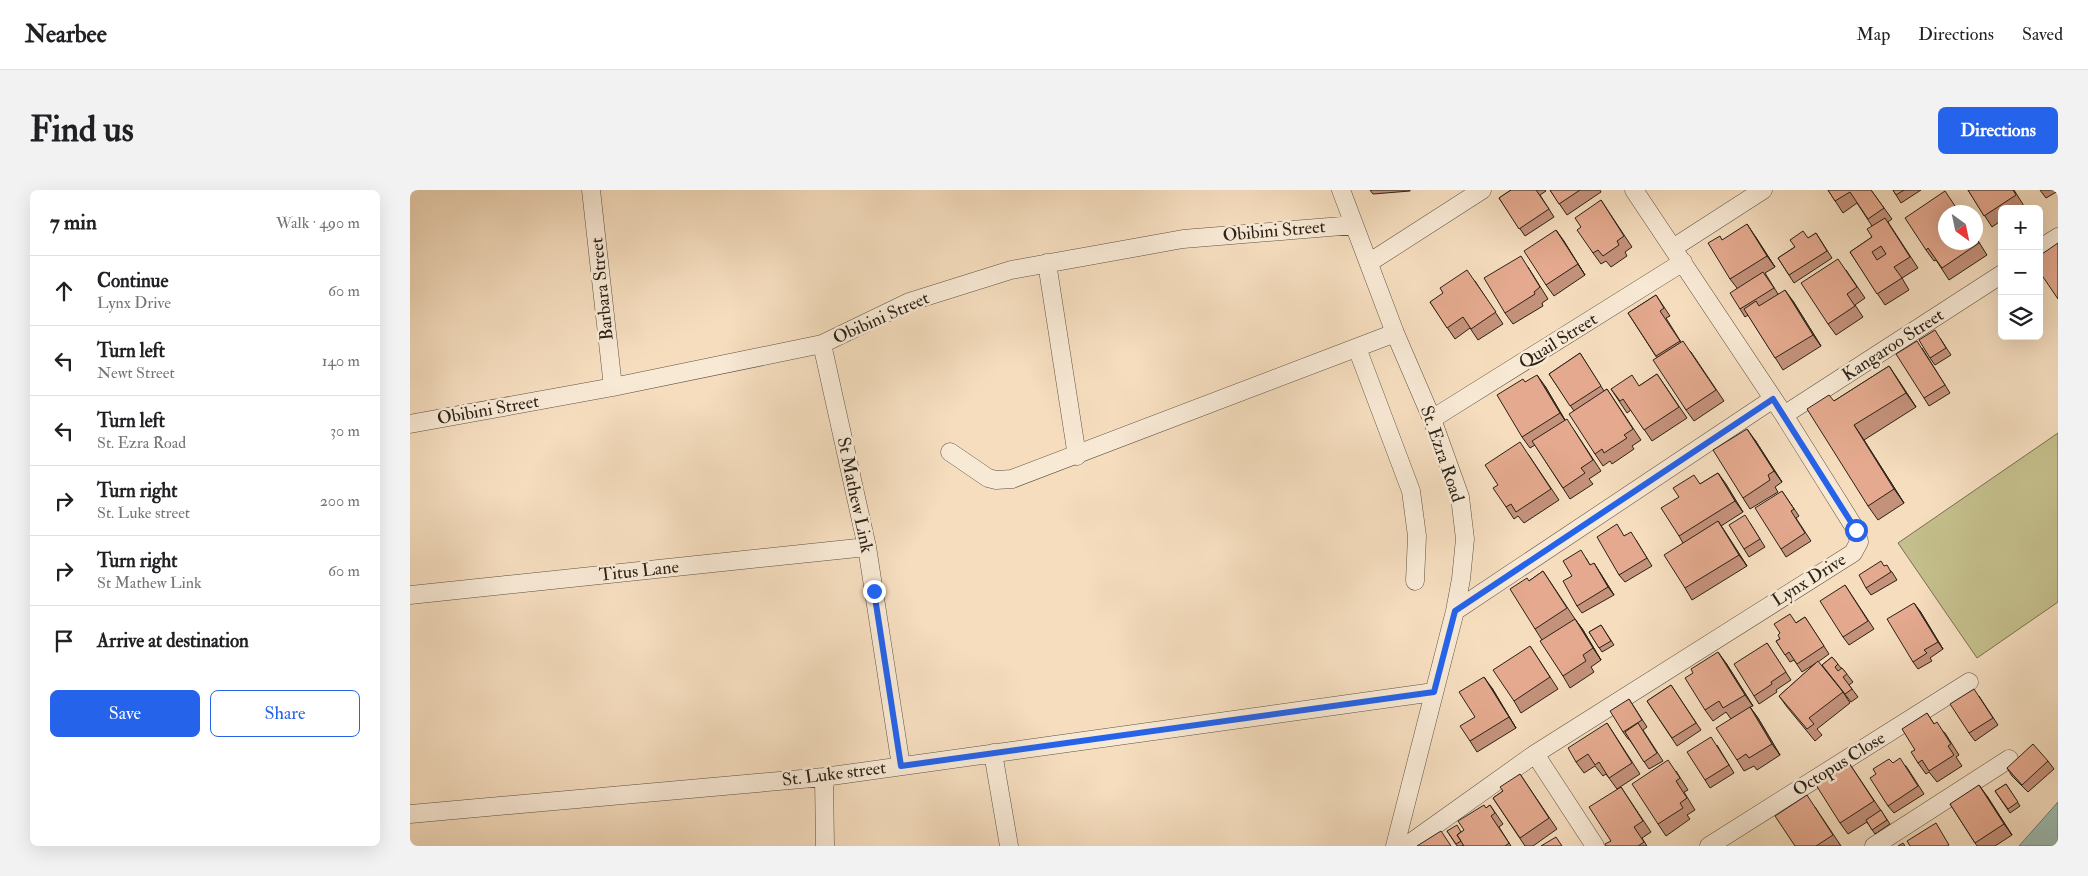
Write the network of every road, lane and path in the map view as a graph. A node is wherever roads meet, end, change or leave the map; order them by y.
1 (591, 190) edge
2 (1341, 190) edge
3 (1482, 190) edge
4 (1634, 190) edge
5 (1763, 190) edge
6 (1354, 225) junction
7 (2058, 237) edge
8 (2043, 246) edge
9 (1678, 255) junction
10 (1370, 262) junction
11 (1046, 264) junction
12 (1998, 277) edge
13 (1395, 333) junction
14 (822, 344) junction
15 (1357, 348) junction
16 (613, 388) junction
17 (1773, 399) junction
18 (1784, 416) junction
19 (1432, 420) junction
20 (410, 424) edge
21 (950, 452) dead end
22 (1077, 456) junction
23 (867, 547) junction
24 (1415, 581) dead end
25 (410, 595) edge
26 (1455, 611) junction
27 (1969, 682) dead end
28 (1434, 692) junction
29 (993, 752) junction
30 (1535, 754) junction
31 (2008, 759) dead end
32 (901, 766) junction
33 (824, 777) junction
34 (410, 814) edge
35 (825, 846) edge
36 (1008, 846) edge
37 (1396, 846) edge
38 (1406, 846) edge
39 (1595, 846) edge
40 (1709, 846) edge
41 (1874, 846) edge

1 - 16 street, Barbara Street
2 - 6 street, St. Ezra Road
3 - 10 street
4 - 9 street, Lynx Drive
5 - 9 street, Quail Street
6 - 10 street, St. Ezra Road
6 - 11 street, Obibini Street
7 - 8 street
9 - 17 street, Lynx Drive
9 - 19 street, Quail Street
10 - 13 street, St. Ezra Road
11 - 14 street, Obibini Street
11 - 22 street
12 - 18 street, Kangaroo Street
13 - 15 street
13 - 19 street, St. Ezra Road
14 - 16 street, Obibini Street
14 - 23 street, St Mathew Link
15 - 22 street
15 - 24 street
16 - 20 street, Obibini Street
17 - 18 street, Lynx Drive
17 - 26 street
18 - 30 street, Lynx Drive
19 - 26 street, St. Ezra Road
21 - 22 street
23 - 25 street, Titus Lane
23 - 32 street, St Mathew Link
26 - 28 street, St. Ezra Road
27 - 40 street, Octopus Close
28 - 29 street, St. Luke street
28 - 37 street, St. Ezra Road
29 - 32 street, St. Luke street
29 - 36 street
30 - 38 street, Lynx Drive
30 - 39 street
31 - 41 street
32 - 33 street, St. Luke street
33 - 34 street, St. Luke street
33 - 35 street

